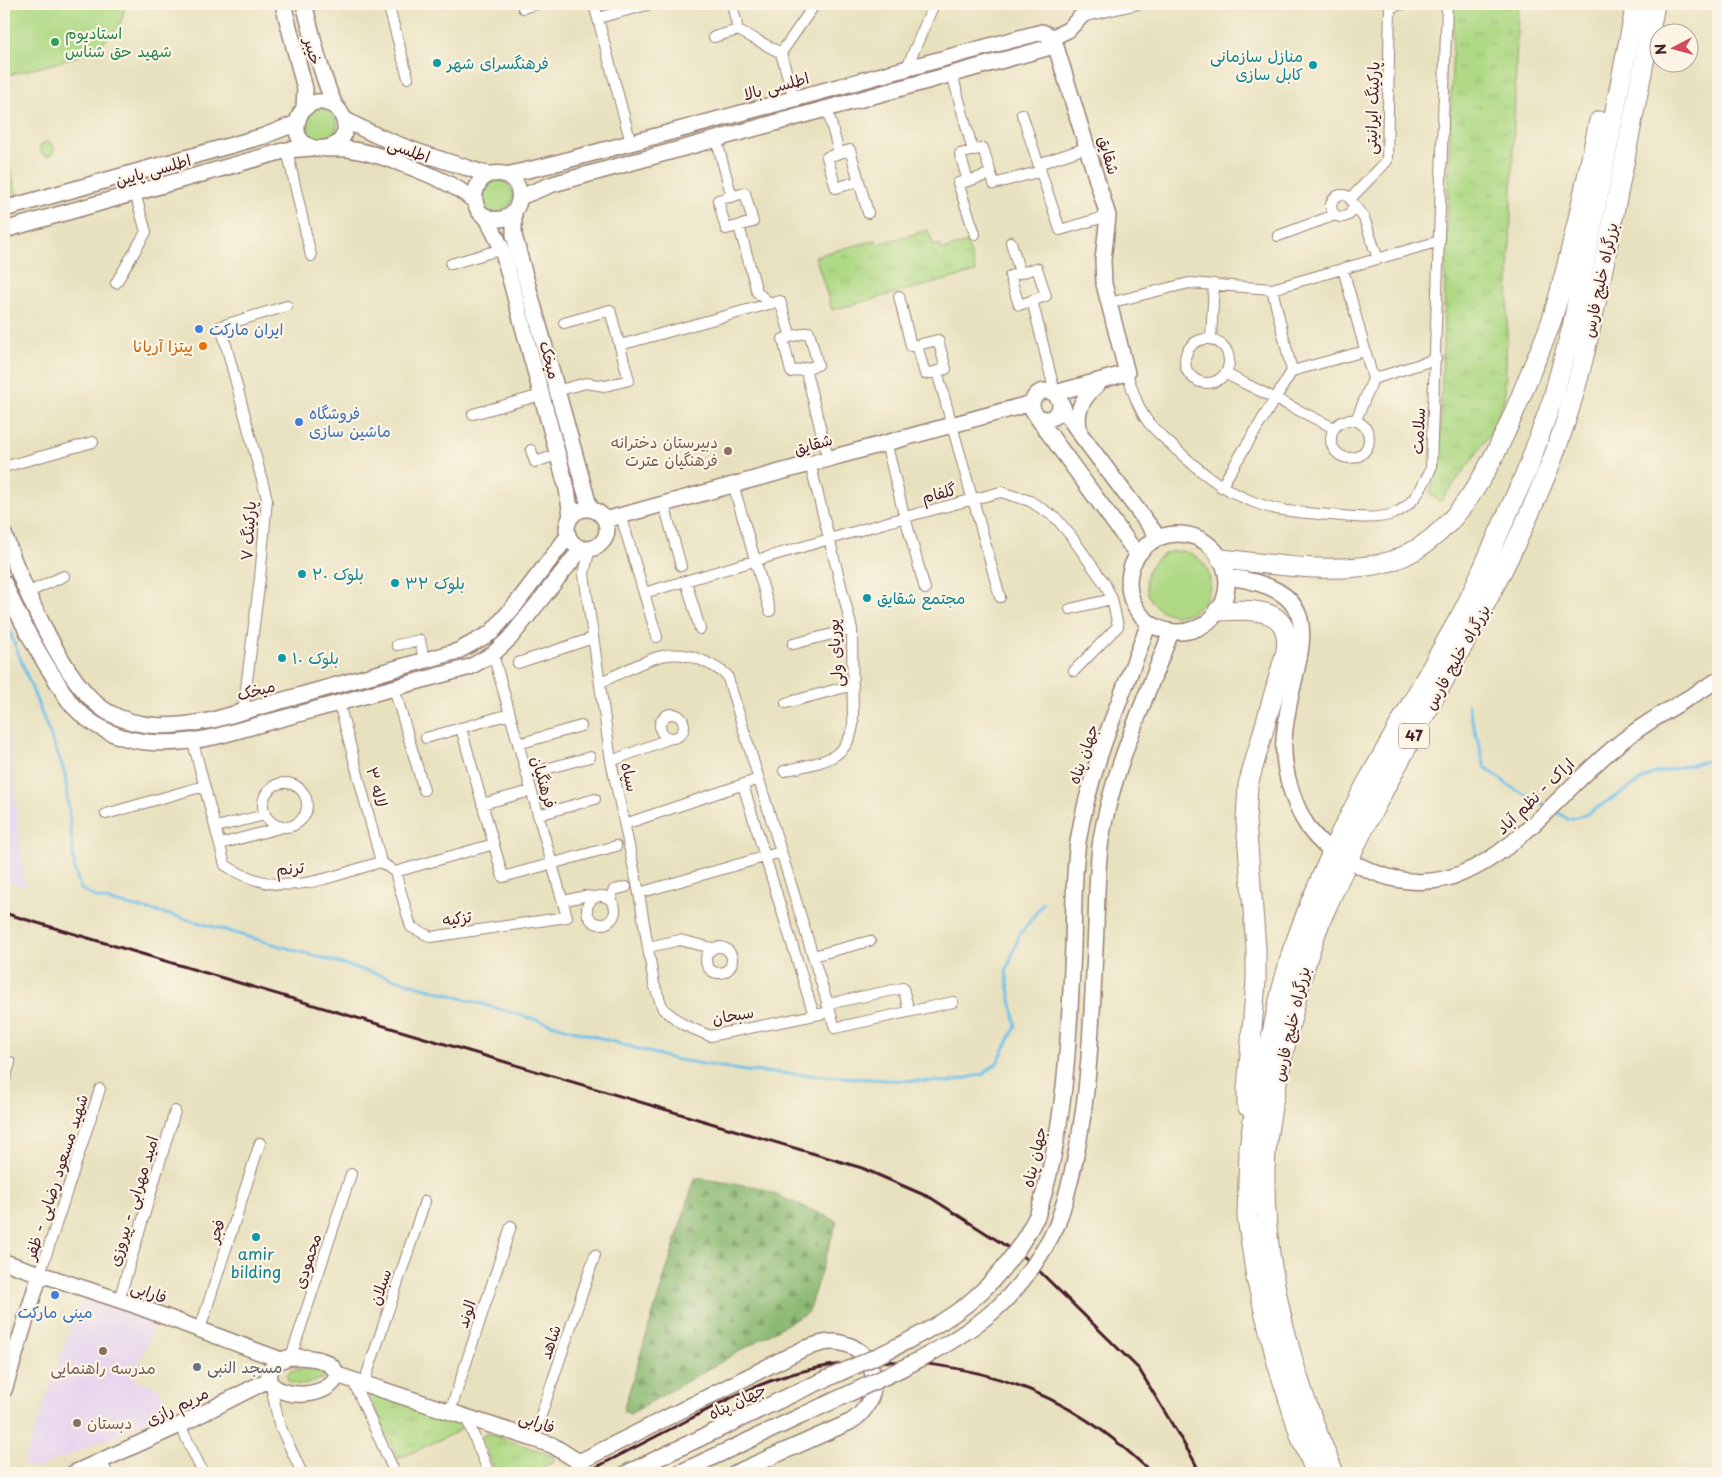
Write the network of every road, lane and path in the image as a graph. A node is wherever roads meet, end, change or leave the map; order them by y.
1 (283, 4) edge
2 (304, 4) edge
3 (388, 4) edge
4 (537, 4) edge
5 (594, 4) edge
6 (732, 4) edge
7 (815, 4) edge
8 (934, 4) edge
9 (1093, 4) edge
10 (1138, 4) edge
11 (1403, 4) edge
12 (1447, 4) edge
13 (1636, 4) edge
14 (1655, 4) edge
15 (647, 5) dead end
16 (1390, 5) edge
17 (523, 8) dead end
18 (1082, 17) junction
19 (598, 18) junction
20 (738, 30) junction
21 (714, 37) dead end
22 (1054, 37) junction
23 (1628, 38) junction
24 (781, 53) junction
25 (907, 67) junction
26 (952, 74) junction
27 (408, 78) dead end
28 (911, 84) junction
29 (794, 100) junction
30 (335, 106) junction
31 (304, 108) junction
32 (827, 108) junction
33 (1022, 114) dead end
34 (344, 119) junction
35 (297, 123) junction
36 (716, 138) junction
37 (632, 143) junction
38 (1089, 147) junction
39 (319, 148) junction
40 (287, 150) junction
41 (973, 151) junction
42 (839, 153) junction
43 (1040, 168) junction
44 (489, 174) junction
45 (990, 174) junction
46 (506, 175) junction
47 (104, 181) junction
48 (859, 181) junction
49 (968, 181) junction
50 (135, 193) junction
51 (732, 197) junction
52 (110, 200) junction
53 (474, 201) junction
54 (1351, 201) junction
55 (517, 204) junction
56 (4, 210) edge
57 (868, 213) dead end
58 (1335, 215) junction
59 (486, 216) junction
60 (1108, 216) junction
61 (739, 226) junction
62 (4, 230) edge
63 (975, 234) dead end
64 (1278, 236) dead end
65 (1440, 241) junction
66 (1011, 242) dead end
67 (502, 249) junction
68 (312, 256) dead end
69 (1378, 259) junction
70 (451, 264) dead end
71 (1342, 269) junction
72 (1020, 273) junction
73 (116, 283) dead end
74 (1214, 284) junction
75 (1272, 289) junction
76 (899, 296) dead end
77 (1032, 300) junction
78 (1109, 303) junction
79 (770, 304) junction
80 (288, 306) dead end
81 (564, 323) dead end
82 (791, 337) junction
83 (1211, 339) junction
84 (620, 345) junction
85 (917, 345) junction
86 (1365, 352) junction
87 (1436, 359) junction
88 (805, 368) junction
89 (937, 371) junction
90 (1292, 371) junction
91 (1127, 373) junction
92 (1226, 374) junction
93 (1373, 379) junction
94 (1100, 382) junction
95 (556, 391) junction
96 (541, 395) junction
97 (1057, 397) junction
98 (1275, 398) junction
99 (1034, 410) junction
100 (473, 414) dead end
101 (1356, 420) junction
102 (953, 423) junction
103 (1334, 428) junction
104 (1080, 435) junction
105 (94, 442) dead end
106 (886, 442) junction
107 (531, 450) dead end
108 (558, 455) junction
109 (828, 458) junction
110 (810, 463) junction
111 (4, 467) edge
112 (1221, 487) junction
113 (735, 490) dead end
114 (972, 497) junction
115 (664, 504) junction
116 (590, 509) junction
117 (904, 514) junction
118 (571, 516) junction
119 (621, 516) junction
120 (604, 520) junction
121 (4, 534) edge
122 (568, 536) junction
123 (1158, 537) junction
124 (829, 539) junction
125 (586, 548) junction
126 (1137, 554) junction
127 (755, 560) junction
128 (681, 566) dead end
129 (1224, 568) junction
130 (64, 576) dead end
131 (686, 581) junction
132 (4, 583) edge
133 (924, 589) dead end
134 (27, 593) junction
135 (644, 593) junction
136 (1000, 597) dead end
137 (1112, 600) junction
138 (1070, 609) dead end
139 (770, 611) dead end
140 (1218, 611) junction
141 (1149, 623) junction
142 (700, 629) dead end
143 (852, 629) junction
144 (1171, 632) junction
145 (657, 637) dead end
146 (593, 638) junction
147 (793, 644) dead end
148 (397, 645) dead end
149 (493, 654) junction
150 (424, 661) junction
151 (518, 663) dead end
152 (1074, 671) dead end
153 (1718, 680) edge
154 (601, 682) junction
155 (853, 685) junction
156 (394, 688) junction
157 (339, 703) junction
158 (786, 703) dead end
159 (243, 712) junction
160 (510, 714) junction
161 (581, 726) dead end
162 (461, 728) junction
163 (426, 738) dead end
164 (671, 738) dead end
165 (192, 742) junction
166 (518, 744) junction
167 (590, 757) dead end
168 (611, 761) junction
169 (784, 771) dead end
170 (527, 774) junction
171 (759, 779) junction
172 (743, 785) junction
173 (204, 786) junction
174 (424, 790) dead end
175 (531, 790) junction
176 (596, 799) dead end
177 (482, 804) junction
178 (106, 814) dead end
179 (265, 815) junction
180 (538, 815) junction
181 (625, 824) junction
182 (216, 827) junction
183 (283, 827) junction
184 (220, 844) junction
185 (494, 844) junction
186 (616, 846) dead end
187 (1326, 847) dead end
188 (781, 852) junction
189 (765, 857) junction
190 (381, 862) junction
191 (552, 863) junction
192 (1360, 866) dead end
193 (395, 872) junction
194 (626, 887) dead end
195 (639, 892) junction
196 (595, 897) junction
197 (609, 899) junction
198 (563, 901) junction
199 (567, 918) joint
200 (870, 941) dead end
201 (648, 947) junction
202 (712, 948) dead end
203 (813, 956) junction
204 (953, 1002) dead end
205 (829, 1008) junction
206 (663, 1009) joint
207 (909, 1011) junction
208 (814, 1015) junction
209 (10, 1062) dead end
210 (4, 1083) edge
211 (100, 1089) dead end
212 (175, 1111) dead end
213 (260, 1143) dead end
214 (1249, 1149) junction
215 (351, 1174) dead end
216 (425, 1201) dead end
217 (511, 1226) dead end
218 (595, 1255) dead end
219 (4, 1262) edge
220 (40, 1274) junction
221 (118, 1300) junction
222 (200, 1329) junction
223 (286, 1358) junction
224 (337, 1374) junction
225 (358, 1381) junction
226 (270, 1383) junction
227 (4, 1390) edge
228 (450, 1412) junction
229 (466, 1417) junction
230 (180, 1425) junction
231 (533, 1439) junction
232 (104, 1468) edge
233 (577, 1468) edge
234 (757, 1468) edge
235 (74, 1473) edge
236 (202, 1473) edge
237 (302, 1473) edge
238 (395, 1473) edge
239 (489, 1473) edge
240 (627, 1473) edge
241 (680, 1473) edge
242 (735, 1473) edge
243 (1316, 1473) edge
244 (1334, 1473) edge

1 - 31 street, خیبر
2 - 30 street, خیبر
3 - 27 street
4 - 17 street
5 - 19 street
6 - 20 street
7 - 24 street
8 - 25 street
9 - 18 street
10 - 18 street
11 - 16 street
12 - 65 street, سلامت
13 - 23 highway, بزرگراه خلیج فارس / 47
14 - 244 highway, بزرگراه خلیج فارس / 47
15 - 19 street
16 - 54 street, پارکینگ ایرانیتی
18 - 22 street
19 - 37 street
20 - 21 street
20 - 24 street
22 - 25 street, اطلسی بالا
22 - 26 street
22 - 38 street, شقایق
23 - 129 highway
23 - 214 highway, بزرگراه خلیج فارس / 47
24 - 29 street
25 - 28 street
25 - 29 street, اطلسی بالا
26 - 28 street
26 - 41 street
28 - 32 street
29 - 37 street, اطلسی بالا
30 - 31 street
30 - 34 street
31 - 35 street
32 - 36 street
32 - 42 street
33 - 43 street
34 - 39 street
34 - 44 street, اطلسی
35 - 39 street
35 - 47 street, اطلسی پایین
36 - 51 street
36 - 55 street
37 - 46 street, اطلسی بالا
38 - 43 street
38 - 60 street, شقایق
39 - 40 street, اطلسی پایین
39 - 53 street, اطلسی
40 - 50 street, اطلسی پایین
40 - 68 street
41 - 45 street
41 - 49 street
42 - 48 street
42 - 48 street
43 - 45 street
43 - 60 street
44 - 46 street
44 - 53 street
45 - 49 street
46 - 55 street
47 - 52 street
47 - 56 street, اطلسی پایین
48 - 57 street
49 - 63 street
50 - 52 street, اطلسی پایین
50 - 73 street
51 - 61 street
51 - 61 street
52 - 62 street, اطلسی پایین
53 - 59 street
54 - 58 street
54 - 58 street
54 - 69 street
55 - 59 street
55 - 95 street, میخک
58 - 64 street
59 - 67 street, میخک
60 - 78 street, شقایق
61 - 79 street
65 - 69 street
65 - 87 street, سلامت
66 - 72 street
67 - 70 street
67 - 96 street, میخک
69 - 71 street
71 - 75 street
71 - 86 street
72 - 77 street
72 - 77 street
74 - 75 street
74 - 78 street
74 - 83 street
75 - 90 street
76 - 85 street
77 - 97 street
78 - 91 street, شقایق
79 - 82 street
79 - 84 street
80 - 159 street, پارکینگ ۷
81 - 84 street
82 - 88 street
82 - 88 street
83 - 92 street
83 - 92 street
84 - 95 street
85 - 89 street
85 - 89 street
86 - 90 street
86 - 93 street
87 - 93 street
87 - 112 street, سلامت
88 - 109 street
89 - 102 street
90 - 98 street
91 - 94 street
91 - 112 street, سلامت
92 - 98 street
93 - 101 street
94 - 97 street
94 - 104 street
95 - 96 street
95 - 116 street, میخک
96 - 100 street
96 - 108 street, میخک
97 - 99 street
97 - 99 street
97 - 104 street
98 - 103 street
98 - 112 street
99 - 102 street, شقایق
99 - 126 street
101 - 103 street
101 - 103 street
102 - 106 street, شقایق
102 - 114 street
104 - 123 street
105 - 111 street
106 - 109 street, شقایق
106 - 117 street
107 - 108 street
108 - 118 street, میخک
109 - 110 street, شقایق
110 - 115 street, شقایق
110 - 124 street, پوریای ولی
113 - 127 street
114 - 117 street, گلفام
114 - 136 street
114 - 137 street, گلفام
115 - 119 street, شقایق
115 - 128 street
116 - 118 street
116 - 120 street
117 - 124 street, گلفام
117 - 133 street
118 - 122 street
119 - 120 street, شقایق
119 - 135 street
120 - 125 street
121 - 134 street, میخک
122 - 125 street
122 - 150 street, میخک
123 - 126 street
123 - 129 street
124 - 127 street, گلفام
124 - 143 street, پوریای ولی
125 - 146 street, سپاه
125 - 149 street
126 - 141 street
127 - 131 street, گلفام
127 - 139 street
129 - 140 street
129 - 187 street
130 - 134 street
131 - 135 street, گلفام
131 - 142 street
132 - 165 street
134 - 159 street, میخک
135 - 145 street
137 - 138 street
137 - 152 street, گلفام
140 - 144 street
140 - 214 highway
141 - 144 street
141 - 240 street, جهان پناه, bridge
143 - 147 street
143 - 155 street, پوریای ولی
144 - 241 street, bridge
146 - 151 street
146 - 154 street, سپاه
148 - 150 street
149 - 156 street
149 - 160 street, فرهنگیان
150 - 159 street, میخک
153 - 192 street, اراک - نظم آباد
154 - 168 street, سپاه
154 - 171 street
155 - 158 street
155 - 169 street, پوریای ولی
156 - 157 street
156 - 174 street
157 - 165 street
157 - 190 street, لاله ۳
160 - 162 street
160 - 166 street, فرهنگیان
161 - 166 street
162 - 163 street
162 - 177 street
164 - 168 street
165 - 173 street
166 - 170 street, فرهنگیان
167 - 170 street
168 - 181 street, سپاه
170 - 175 street, فرهنگیان
171 - 172 street
171 - 188 street
172 - 181 street
172 - 189 street
173 - 178 street
173 - 182 street
175 - 177 street
175 - 180 street, فرهنگیان
176 - 180 street
177 - 185 street
179 - 182 street
179 - 183 street
179 - 183 street
180 - 191 street, فرهنگیان
181 - 195 street, سپاه
182 - 184 street
183 - 184 street
184 - 190 street, ترنم
185 - 191 street
185 - 193 street
186 - 191 street
188 - 189 street
188 - 203 street
189 - 195 street
189 - 208 street
190 - 193 street
191 - 198 street, فرهنگیان
193 - 199 street, تزکیه
194 - 197 street
195 - 201 street, سپاه
196 - 197 street
196 - 197 street
196 - 198 street
198 - 199 street, فرهنگیان
200 - 203 street
201 - 202 street
201 - 206 street, سپاه
203 - 205 street
204 - 207 street
205 - 207 street
205 - 207 street, سبحان
205 - 208 street, سبحان
206 - 208 street, سبحان
209 - 210 street
211 - 220 street, شهید مسعود رضایی - ظفر
212 - 221 street, امید مهرابی - پیروزی
213 - 222 street, فجر
214 - 243 highway, بزرگراه خلیج فارس / 47
215 - 223 street, محمودی
216 - 225 street, سبلان
217 - 228 street, الوند
218 - 231 street, شاهد
219 - 220 street, فارابی
220 - 221 street, فارابی
220 - 227 street
221 - 222 street, فارابی
222 - 223 street, فارابی
223 - 224 street, فارابی
223 - 226 street
224 - 225 street, فارابی
224 - 226 street
225 - 228 street, فارابی
225 - 238 street
226 - 230 street, مریم رازی
226 - 237 street
228 - 229 street, فارابی
229 - 231 street, فارابی
229 - 239 street
230 - 232 street, مریم رازی
230 - 236 street
231 - 233 street, فارابی
232 - 235 street, مریم رازی
233 - 234 street
234 - 242 street

